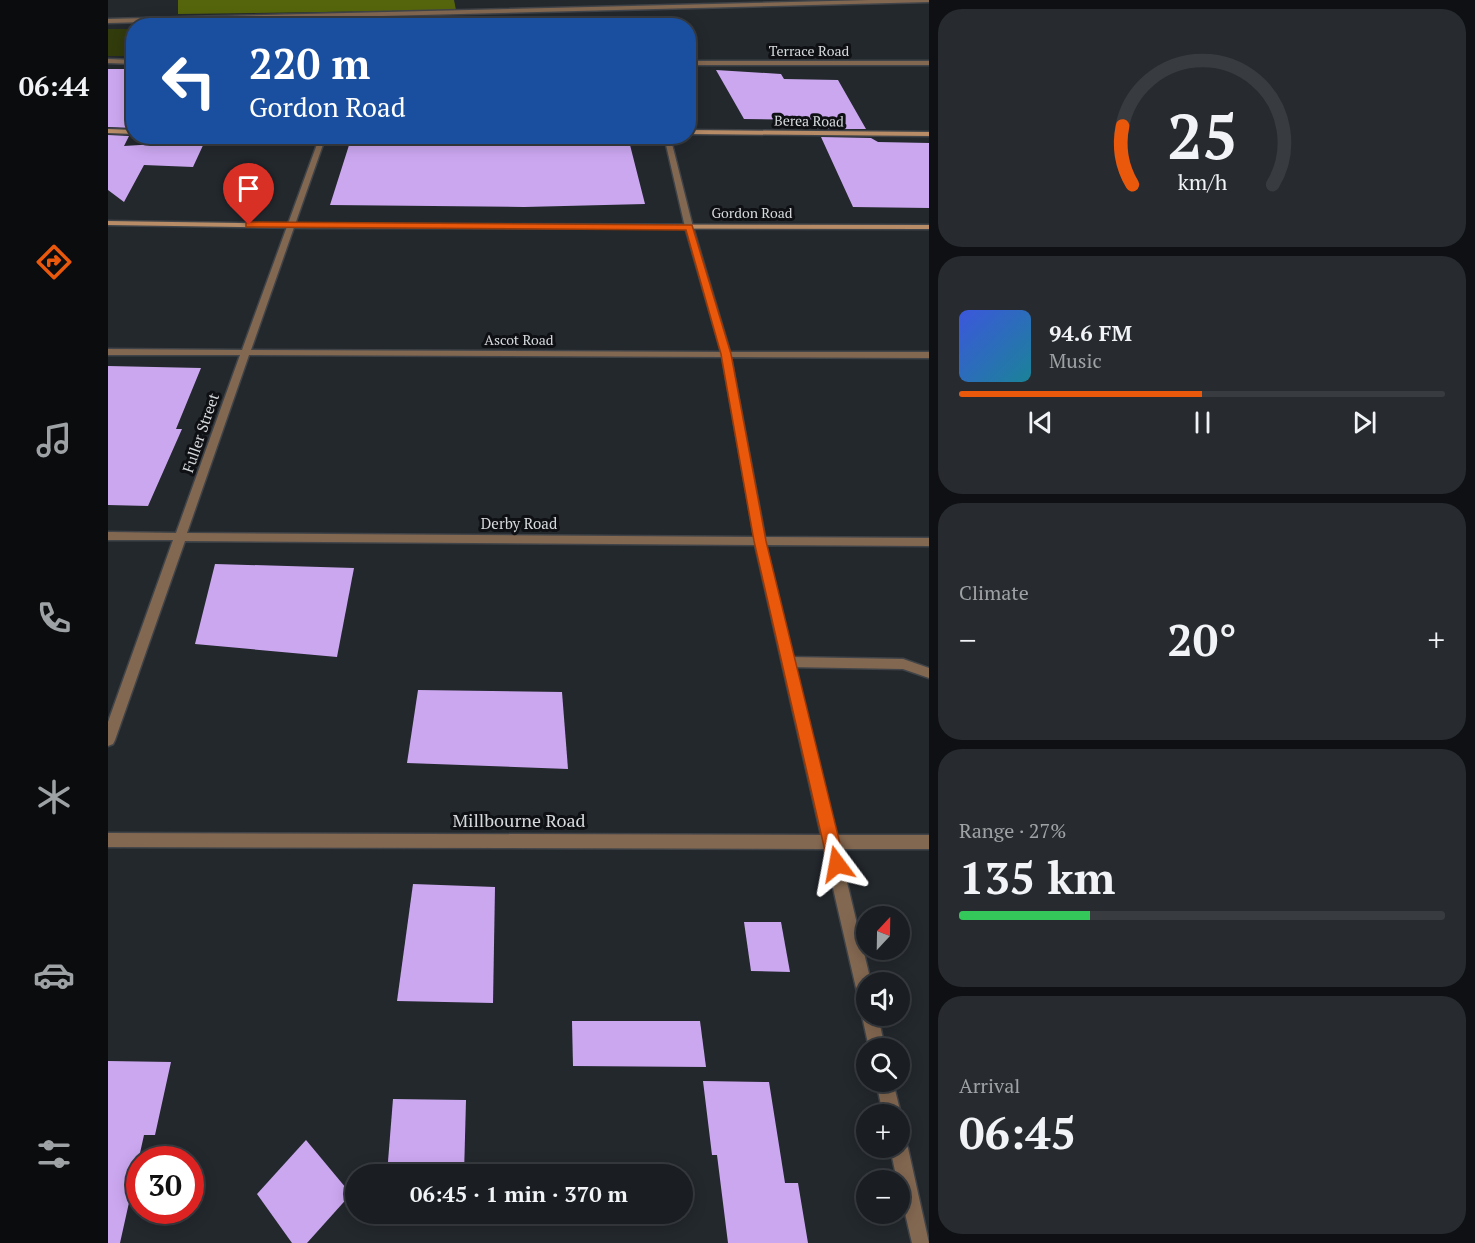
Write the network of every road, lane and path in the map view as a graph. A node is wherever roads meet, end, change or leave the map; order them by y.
1 (929, 0) edge
2 (225, 18) edge
3 (108, 21) edge
4 (126, 21) edge
5 (108, 61) edge
6 (126, 62) edge
7 (696, 63) edge
8 (929, 63) edge
9 (108, 131) edge
10 (126, 132) edge
11 (696, 132) edge
12 (929, 134) edge
13 (320, 144) edge
14 (670, 144) edge
15 (108, 223) edge
16 (292, 225) junction
17 (689, 227) junction
18 (929, 227) edge
19 (108, 352) edge
20 (245, 352) junction
21 (726, 354) junction
22 (929, 355) edge
23 (108, 536) edge
24 (182, 536) junction
25 (760, 541) junction
26 (929, 542) edge
27 (789, 662) junction
28 (929, 673) edge
29 (108, 740) edge
30 (108, 840) edge
31 (832, 842) junction
32 (929, 842) edge
33 (861, 972) edge
34 (901, 1158) edge
35 (921, 1243) edge

1 - 2 street
3 - 4 street
5 - 6 street
7 - 8 street, Terrace Road
9 - 10 street
11 - 12 street, Berea Road
13 - 16 street, Fuller Street
14 - 17 street
15 - 16 street, Gordon Road
16 - 17 street, Gordon Road
16 - 20 street, Fuller Street
17 - 18 street, Gordon Road
17 - 21 street
19 - 20 street, Ascot Road
20 - 21 street, Ascot Road
20 - 24 street, Fuller Street
21 - 22 street, Ascot Road
21 - 25 street
23 - 24 street, Derby Road
24 - 25 street, Derby Road
24 - 29 street, Fuller Street
25 - 26 street, Derby Road
25 - 27 street
27 - 28 street
27 - 31 street
30 - 31 street, Millbourne Road
31 - 32 street, Millbourne Road
31 - 33 street
34 - 35 street

